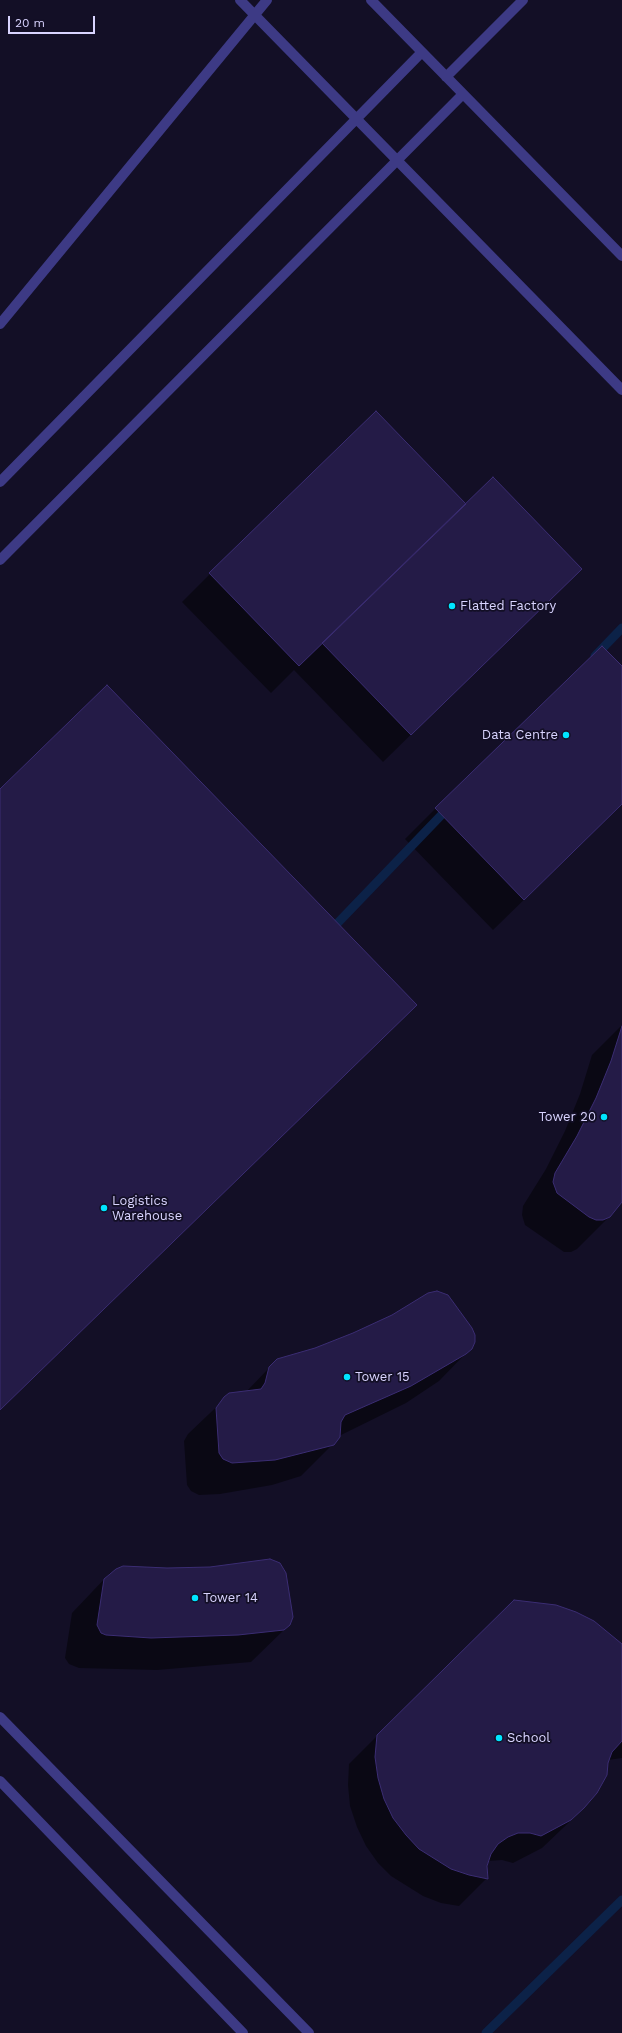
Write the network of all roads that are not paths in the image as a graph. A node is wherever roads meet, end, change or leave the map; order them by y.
1 (240, 0) edge
2 (267, 0) edge
3 (371, 0) edge
4 (523, 0) edge
5 (254, 14) junction
6 (422, 52) junction
7 (446, 76) junction
8 (463, 94) junction
9 (356, 118) junction
10 (397, 160) junction
11 (622, 256) edge
12 (0, 324) edge
13 (622, 390) edge
14 (0, 482) edge
15 (0, 560) edge
16 (0, 1716) edge
17 (0, 1781) edge
18 (243, 2033) edge
19 (309, 2033) edge

1 - 5 street
2 - 5 street
3 - 6 street
4 - 7 street
5 - 9 street
5 - 12 street
6 - 7 street
6 - 9 street
7 - 8 street
8 - 10 street
8 - 11 street
9 - 10 street
9 - 14 street
10 - 13 street
10 - 15 street
16 - 19 street
17 - 18 street

